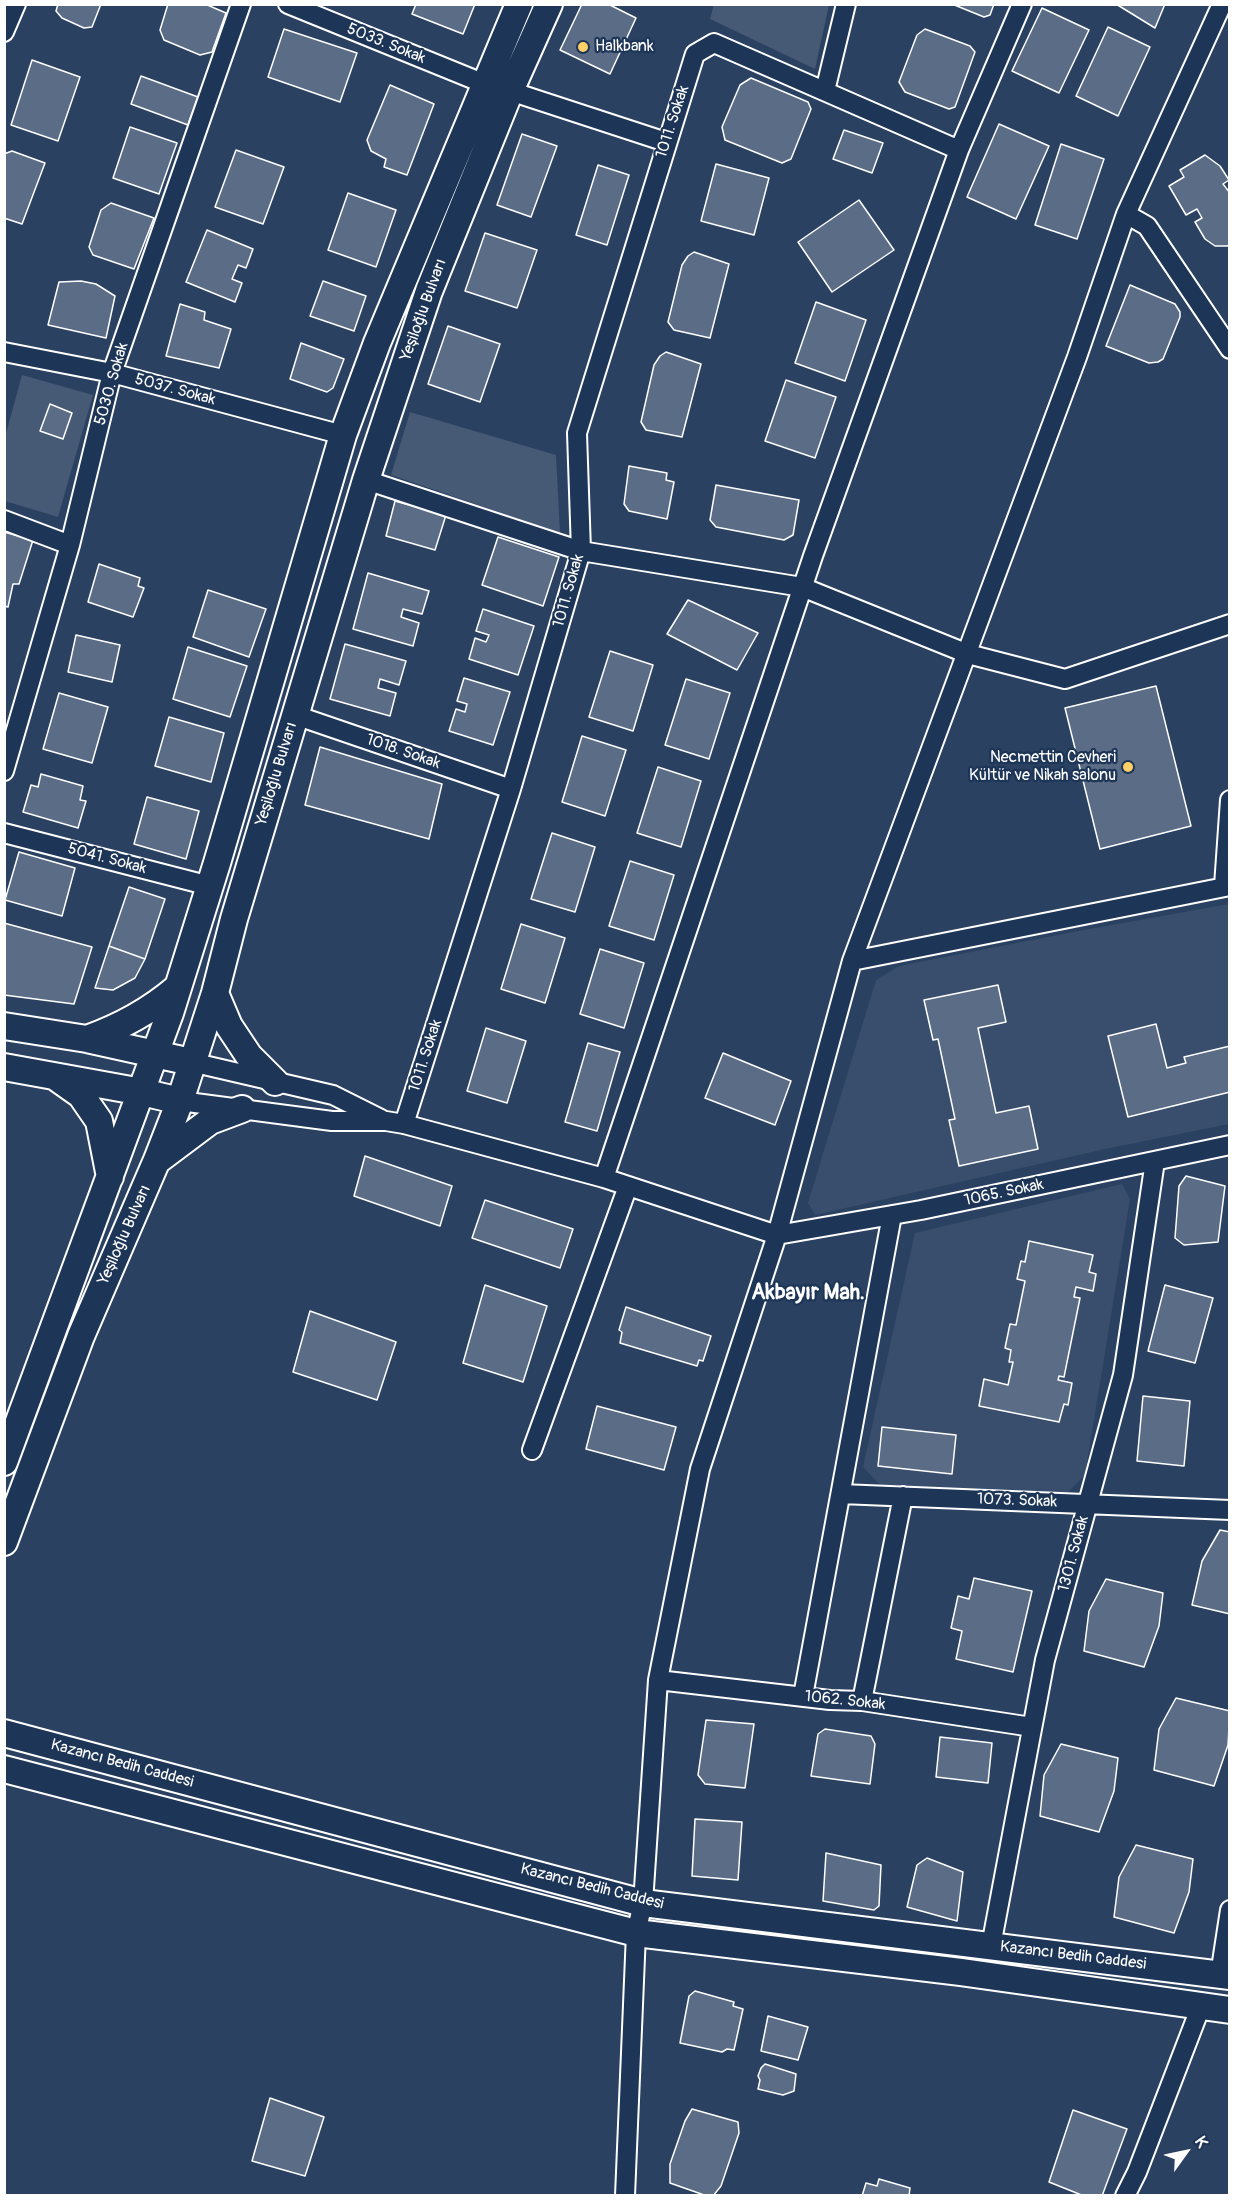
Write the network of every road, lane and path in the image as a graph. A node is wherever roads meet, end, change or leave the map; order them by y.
1 (16, 4) edge
2 (241, 4) edge
3 (288, 4) edge
4 (519, 4) edge
5 (549, 4) edge
6 (846, 4) edge
7 (1022, 4) edge
8 (1222, 4) edge
9 (4, 32) edge
10 (485, 84) junction
11 (510, 91) junction
12 (825, 91) junction
13 (666, 142) junction
14 (959, 150) junction
15 (1126, 214) junction
16 (1230, 349) edge
17 (4, 352) edge
18 (112, 373) junction
19 (343, 435) junction
20 (366, 480) junction
21 (4, 520) edge
22 (70, 545) junction
23 (582, 550) junction
24 (802, 587) junction
25 (1230, 624) edge
26 (968, 654) junction
27 (295, 715) junction
28 (4, 771) edge
29 (510, 789) junction
30 (1230, 800) edge
31 (4, 833) edge
32 (210, 886) junction
33 (1227, 886) edge
34 (852, 962) junction
35 (177, 988) junction
36 (215, 993) junction
37 (4, 1026) edge
38 (87, 1039) junction
39 (155, 1054) junction
40 (191, 1062) junction
41 (4, 1067) edge
42 (54, 1076) junction
43 (275, 1082) junction
44 (142, 1092) junction
45 (180, 1101) junction
46 (242, 1109) junction
47 (386, 1121) junction
48 (404, 1124) junction
49 (1230, 1145) edge
50 (157, 1160) junction
51 (1155, 1161) junction
52 (110, 1177) junction
53 (604, 1178) junction
54 (628, 1186) junction
55 (892, 1215) junction
56 (777, 1234) junction
57 (532, 1450) dead end
58 (4, 1462) edge
59 (841, 1494) junction
60 (903, 1496) junction
61 (1088, 1504) junction
62 (1230, 1510) edge
63 (4, 1542) edge
64 (658, 1680) junction
65 (803, 1696) junction
66 (862, 1701) junction
67 (1032, 1727) junction
68 (4, 1733) edge
69 (4, 1769) edge
70 (643, 1903) junction
71 (1230, 1910) edge
72 (636, 1934) junction
73 (991, 1946) junction
74 (1225, 1976) edge
75 (1202, 2006) junction
76 (1230, 2010) edge
77 (625, 2196) edge
78 (1125, 2196) edge

1 - 9 street
2 - 18 street, 5030. Sokak
3 - 10 street, 5033. Sokak
4 - 10 main road, Yeşiloğlu Bulvarı
5 - 11 main road, Yeşiloğlu Bulvarı
6 - 12 street
7 - 14 street
8 - 15 street
10 - 19 main road, Yeşiloğlu Bulvarı
11 - 13 street
11 - 20 main road, Yeşiloğlu Bulvarı
12 - 13 street, 1011. Sokak
12 - 14 street
13 - 23 street, 1011. Sokak
14 - 24 street
15 - 16 street
15 - 26 street
17 - 18 street, 5037. Sokak
18 - 19 street, 5037. Sokak
18 - 22 street, 5030. Sokak
19 - 32 main road, Yeşiloğlu Bulvarı
20 - 23 street
20 - 27 main road, Yeşiloğlu Bulvarı
21 - 22 street
22 - 28 street, 5030. Sokak
23 - 24 street
23 - 29 street, 1011. Sokak
24 - 26 street
24 - 53 street
25 - 26 street
26 - 34 street
27 - 29 street, 1018. Sokak
27 - 36 main road, Yeşiloğlu Bulvarı
29 - 48 street, 1011. Sokak
30 - 33 street
31 - 32 street, 5041. Sokak
32 - 35 main road, Yeşiloğlu Bulvarı
33 - 34 street
34 - 56 street
35 - 38 main road
35 - 39 main road, Yeşiloğlu Bulvarı
36 - 40 main road, Yeşiloğlu Bulvarı
36 - 43 main road
37 - 38 main road
38 - 39 main road
39 - 40 main road
39 - 44 main road, Yeşiloğlu Bulvarı
40 - 43 street
40 - 45 main road, Yeşiloğlu Bulvarı
41 - 42 main road
42 - 44 main road
42 - 52 main road
43 - 47 street
44 - 45 main road
44 - 52 main road, Yeşiloğlu Bulvarı
45 - 46 street
45 - 50 main road, Yeşiloğlu Bulvarı
46 - 47 street
46 - 50 main road
47 - 48 street
48 - 53 street
49 - 51 street, 1065. Sokak
50 - 63 main road, Yeşiloğlu Bulvarı
51 - 55 street, 1065. Sokak
51 - 61 street, 1301. Sokak
52 - 58 main road, Yeşiloğlu Bulvarı
53 - 54 street
54 - 56 street
54 - 57 street
55 - 56 street, 1065. Sokak
55 - 59 street
56 - 64 street
59 - 60 street, 1073. Sokak
59 - 65 street
60 - 61 street, 1073. Sokak
60 - 66 street
61 - 62 street, 1073. Sokak
61 - 67 street, 1301. Sokak
64 - 65 street, 1062. Sokak
64 - 70 street
65 - 66 street, 1062. Sokak
66 - 67 street, 1062. Sokak
67 - 73 street, 1301. Sokak
68 - 70 main road, Kazancı Bedih Caddesi
69 - 72 main road, Kazancı Bedih Caddesi
70 - 72 street
70 - 73 main road, Kazancı Bedih Caddesi
71 - 74 street
72 - 75 main road, Kazancı Bedih Caddesi
72 - 77 street
73 - 74 main road, Kazancı Bedih Caddesi
75 - 76 main road, Kazancı Bedih Caddesi
75 - 78 street

